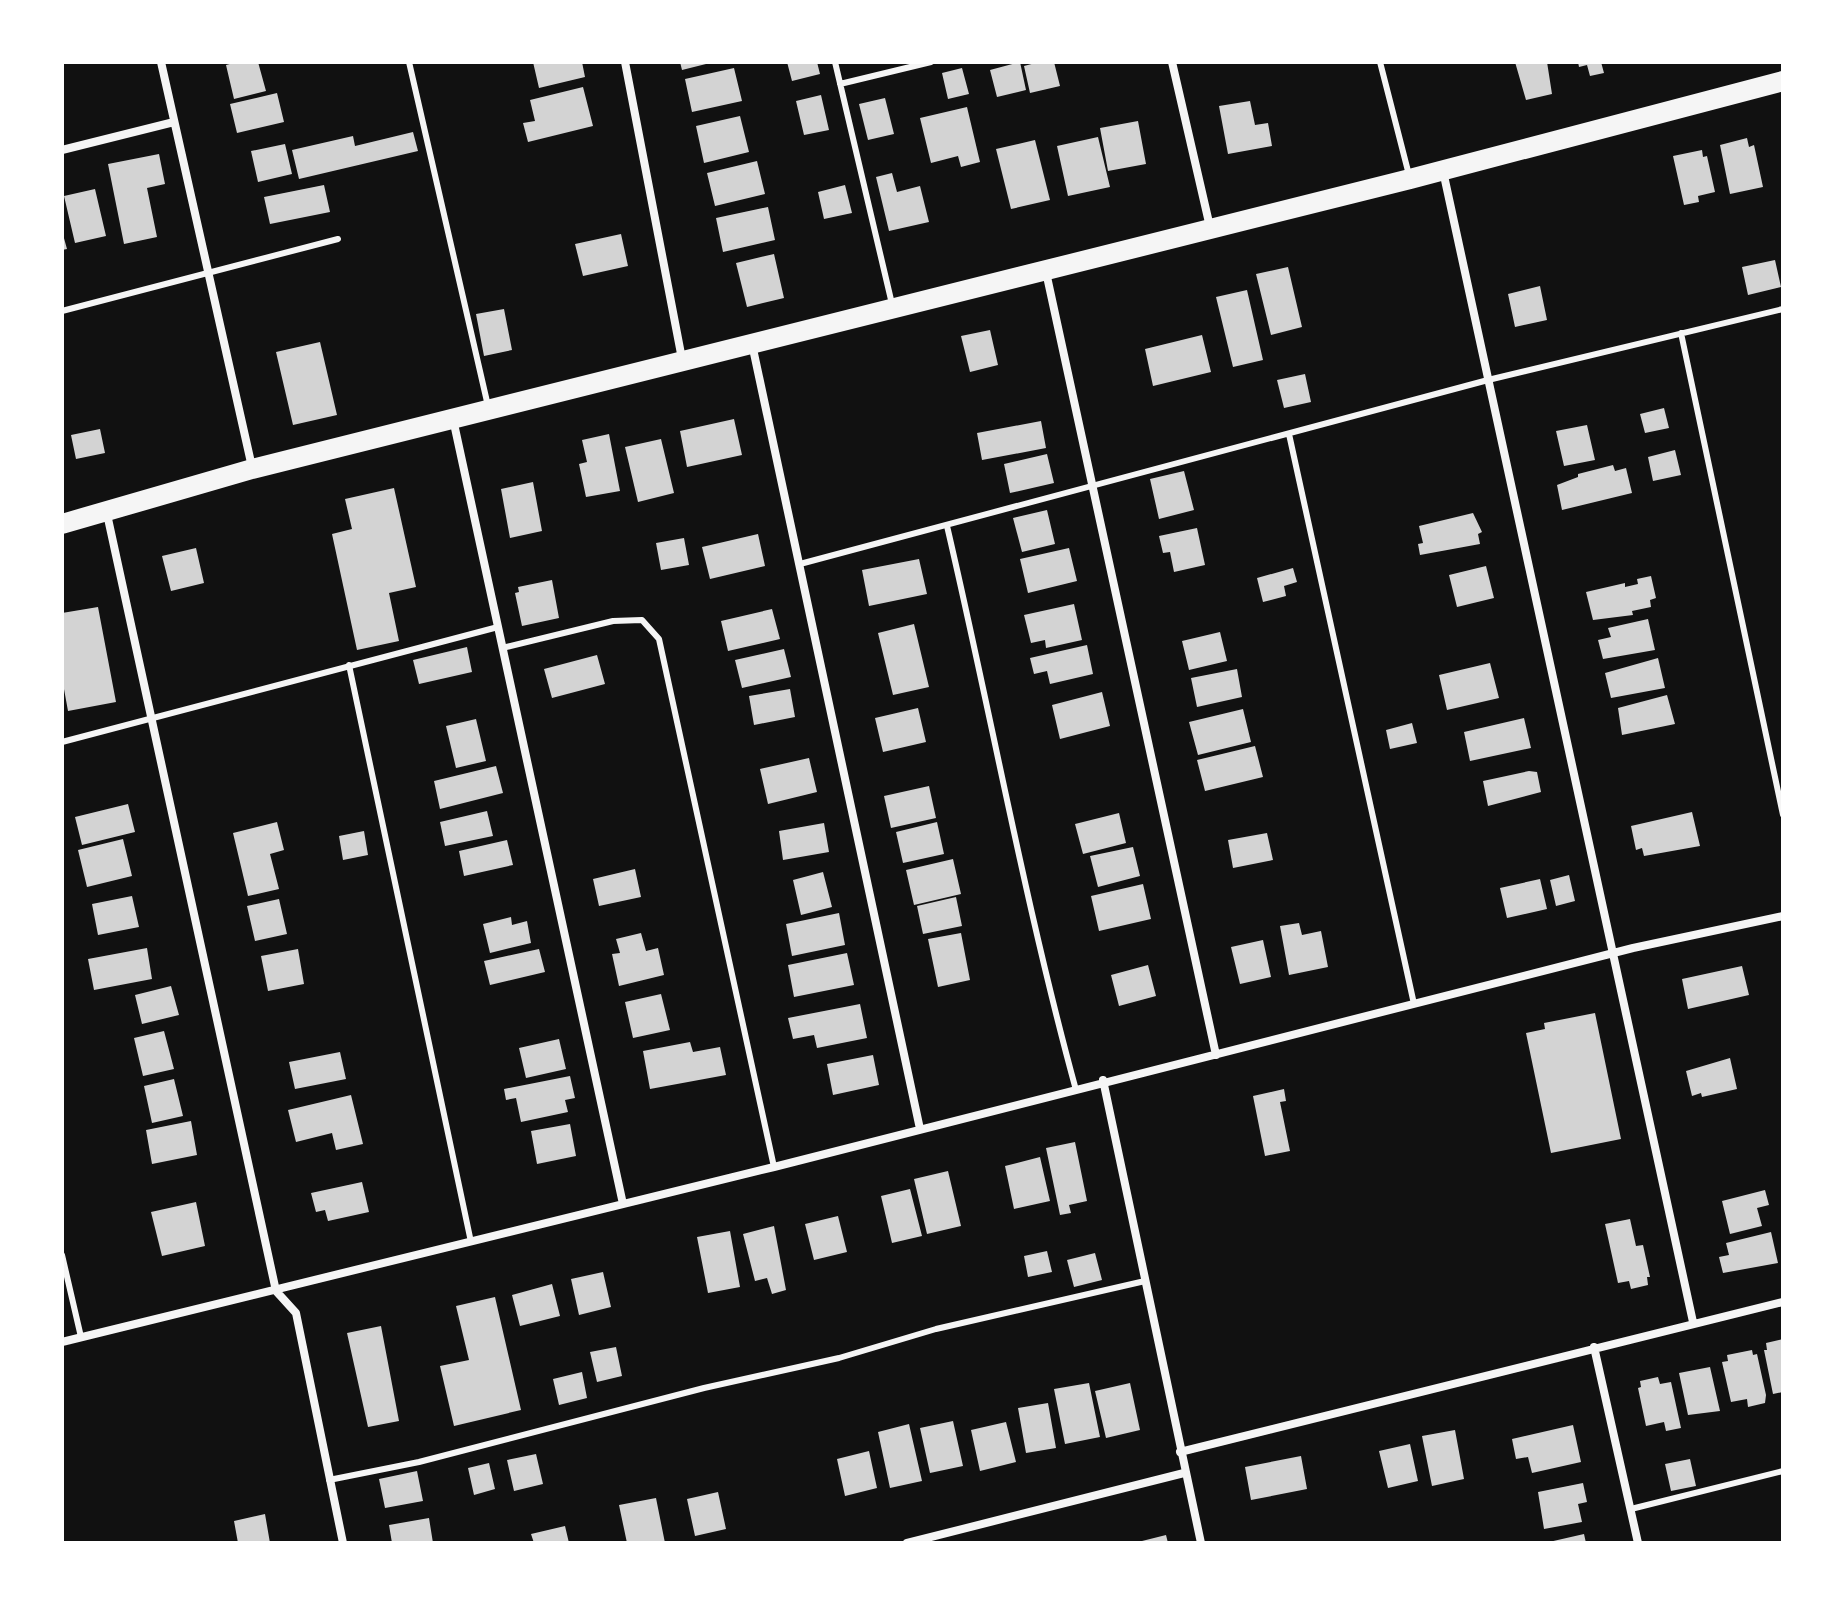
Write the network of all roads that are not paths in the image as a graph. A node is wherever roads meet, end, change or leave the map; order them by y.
1 (161, 62) edge
2 (409, 62) edge
3 (625, 62) edge
4 (835, 62) edge
5 (931, 62) edge
6 (1172, 62) edge
7 (1380, 62) edge
8 (1783, 81) edge
9 (840, 84) junction
10 (174, 122) junction
11 (62, 150) edge
12 (1443, 170) junction
13 (1410, 179) junction
14 (1210, 227) junction
15 (338, 239) dead end
16 (1046, 271) junction
17 (208, 273) junction
18 (893, 307) junction
19 (1783, 309) edge
20 (62, 311) edge
21 (1681, 333) junction
22 (752, 342) junction
23 (683, 360) junction
24 (1488, 380) junction
25 (489, 409) junction
26 (453, 418) junction
27 (1289, 434) junction
28 (252, 469) junction
29 (1092, 485) junction
30 (106, 513) junction
31 (62, 524) edge
32 (947, 526) junction
33 (800, 564) junction
34 (498, 627) junction
35 (502, 648) junction
36 (349, 665) junction
37 (152, 719) junction
38 (62, 742) edge
39 (1783, 815) edge
40 (1783, 916) edge
41 (1611, 953) junction
42 (1414, 1004) junction
43 (1216, 1055) junction
44 (1103, 1080) junction
45 (1076, 1090) junction
46 (920, 1129) junction
47 (774, 1167) junction
48 (623, 1204) junction
49 (471, 1242) junction
50 (62, 1255) edge
51 (1145, 1281) junction
52 (276, 1291) junction
53 (1783, 1302) edge
54 (1693, 1322) junction
55 (81, 1337) junction
56 (62, 1342) edge
57 (1594, 1347) junction
58 (1180, 1452) junction
59 (1783, 1471) edge
60 (1184, 1473) junction
61 (329, 1480) junction
62 (1631, 1509) junction
63 (343, 1543) edge
64 (907, 1543) edge
65 (1201, 1543) edge
66 (1638, 1543) edge

1 - 10 street
2 - 25 lane
3 - 23 street
4 - 9 lane
5 - 9 lane
6 - 14 street
7 - 13 lane
8 - 12 highway
9 - 18 lane
10 - 11 street
10 - 17 street
12 - 13 highway
12 - 24 street
13 - 14 highway
14 - 16 highway
15 - 17 lane
16 - 18 highway
16 - 29 street
17 - 20 lane
17 - 28 street
18 - 22 highway
19 - 21 lane
21 - 24 lane
21 - 39 lane
22 - 23 highway
22 - 33 street
23 - 25 highway
24 - 27 lane
24 - 41 street
25 - 26 highway
26 - 28 highway
26 - 34 street
27 - 29 lane
27 - 42 lane
28 - 30 highway
29 - 32 lane
29 - 43 street
30 - 31 highway
30 - 37 street
32 - 33 lane
32 - 45 lane
33 - 46 street
34 - 35 street
34 - 36 lane
35 - 47 lane
35 - 48 street
36 - 37 lane
36 - 49 lane
37 - 38 lane
37 - 52 street
40 - 41 street
41 - 42 street
41 - 54 street
42 - 43 street
43 - 44 street
44 - 45 street
44 - 51 street
45 - 46 street
46 - 47 street
47 - 48 street
48 - 49 street
49 - 52 street
50 - 55 lane
51 - 58 street
51 - 61 lane
52 - 55 street
52 - 61 street
53 - 54 street
54 - 57 street
55 - 56 street
57 - 58 street
57 - 62 street
58 - 60 street
59 - 62 lane
60 - 64 street
60 - 65 street
61 - 63 street
62 - 66 street

